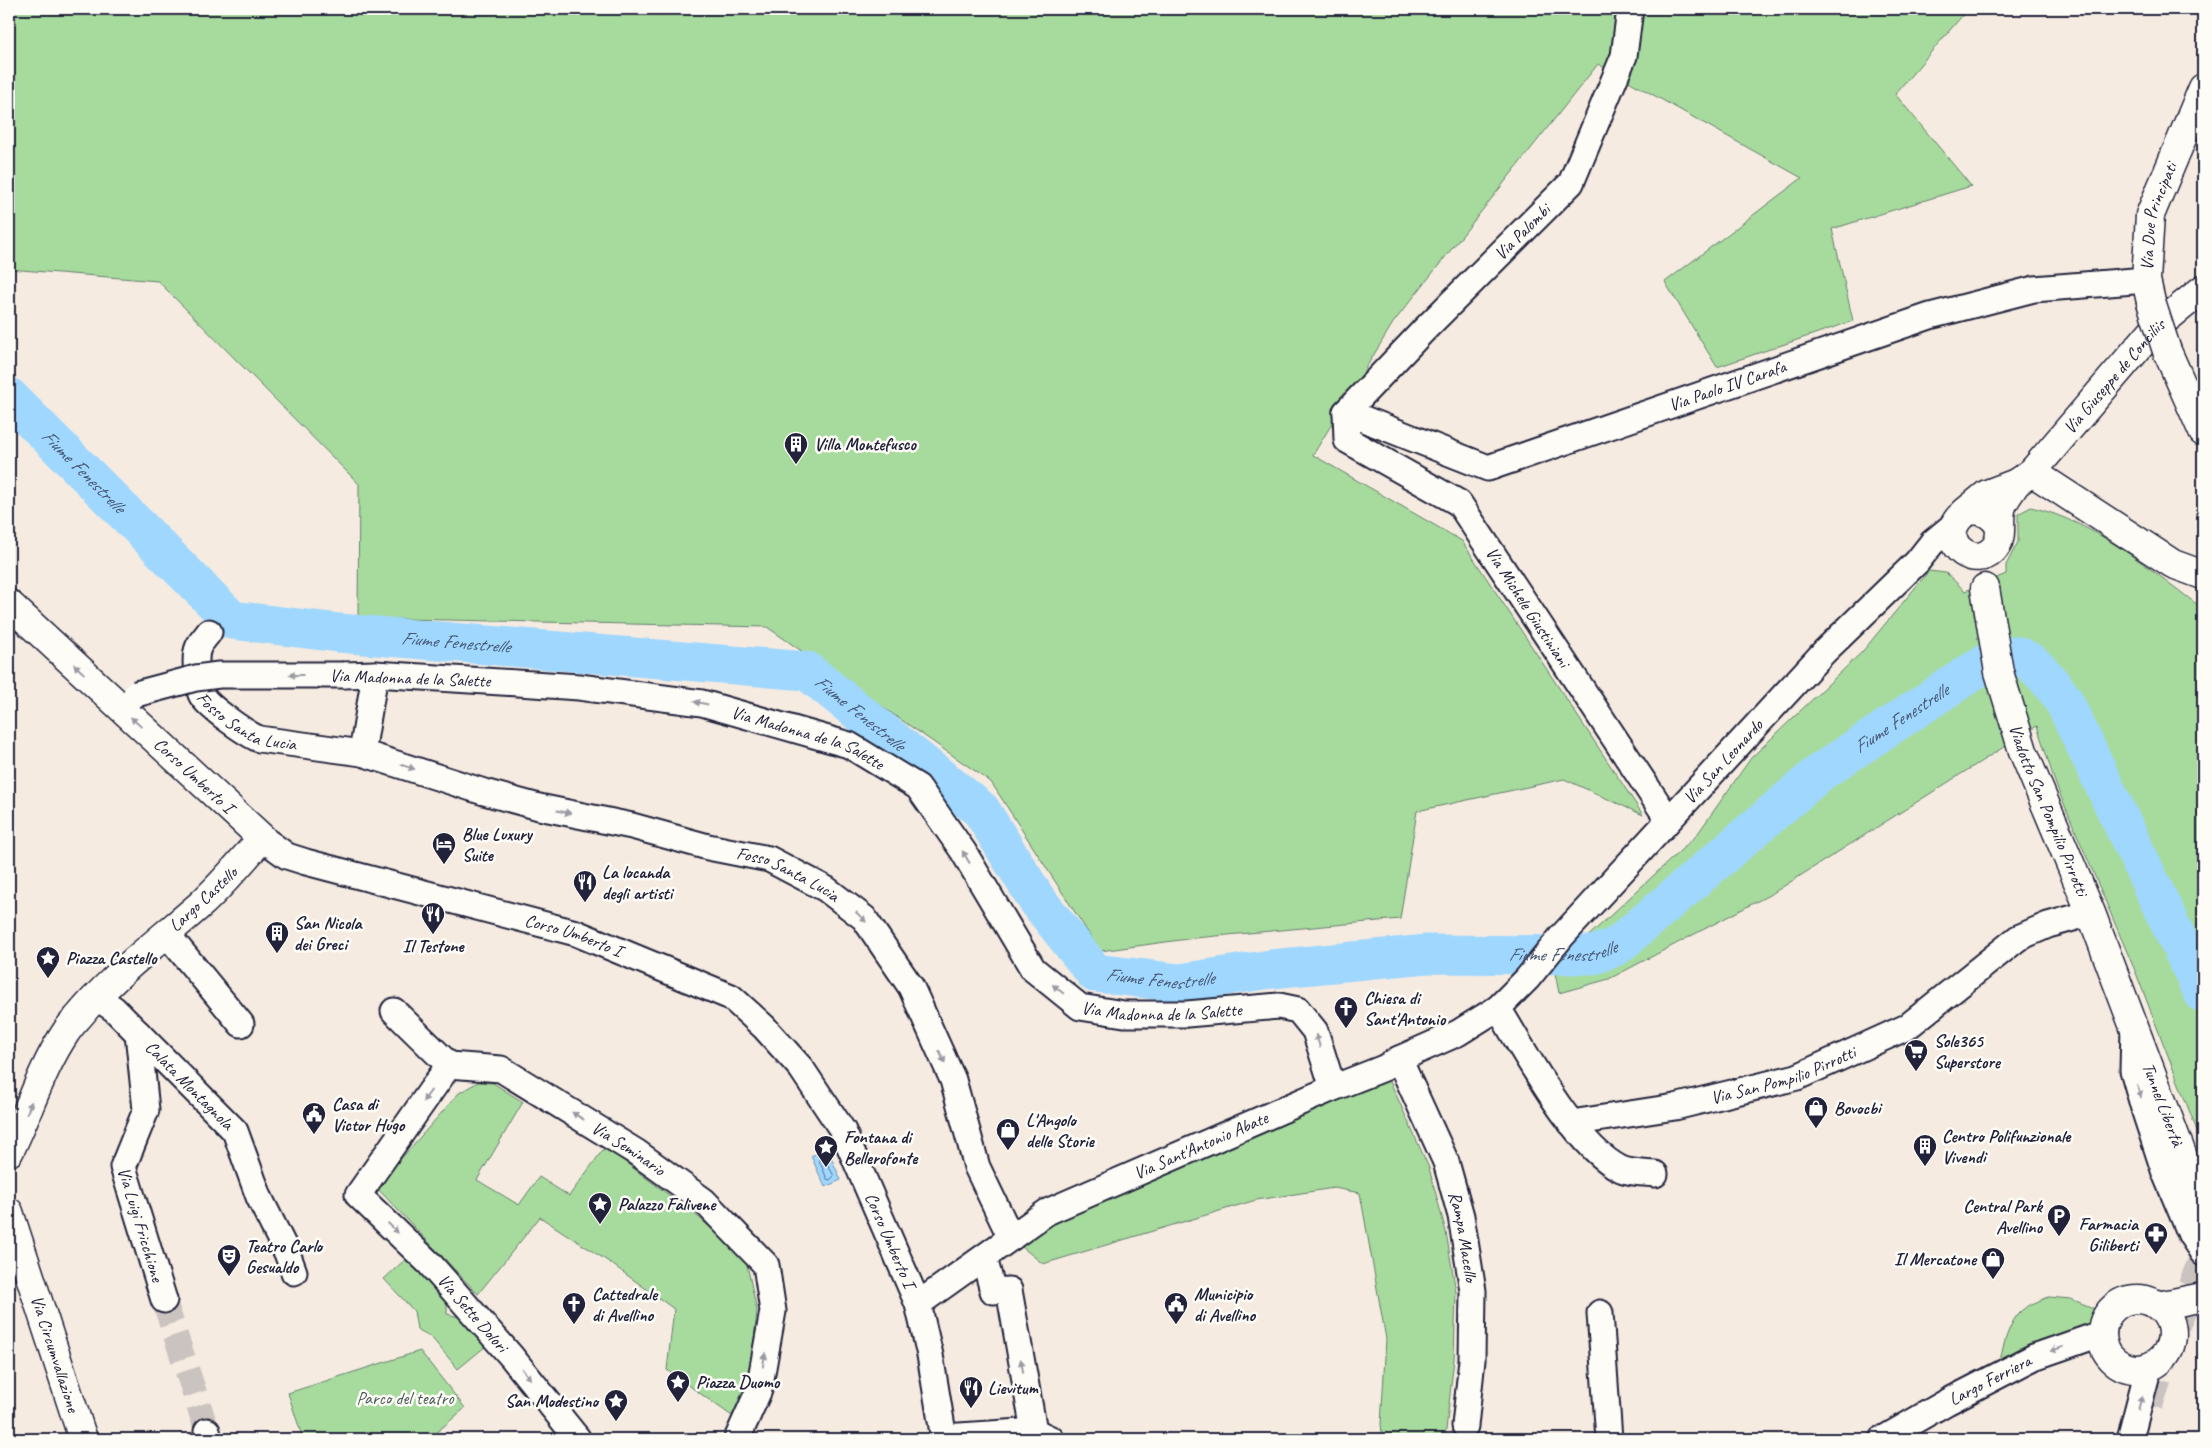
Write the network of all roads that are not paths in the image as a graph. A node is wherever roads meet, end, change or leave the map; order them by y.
1 (1630, 9) edge
2 (2203, 88) edge
3 (2203, 290) edge
4 (2148, 291) junction
5 (1346, 412) junction
6 (2203, 432) edge
7 (2024, 478) junction
8 (1960, 518) junction
9 (1998, 535) junction
10 (1967, 554) junction
11 (1918, 562) junction
12 (2203, 575) edge
13 (1985, 591) junction
14 (9, 604) edge
15 (209, 632) dead end
16 (375, 674) junction
17 (126, 698) junction
18 (362, 752) junction
19 (1668, 819) junction
20 (262, 838) junction
21 (2091, 913) junction
22 (166, 933) junction
23 (96, 997) junction
24 (1498, 1008) junction
25 (394, 1011) dead end
26 (241, 1024) dead end
27 (2134, 1026) junction
28 (138, 1033) junction
29 (1399, 1059) junction
30 (450, 1065) junction
31 (1333, 1088) junction
32 (1571, 1124) junction
33 (9, 1152) edge
34 (1655, 1174) dead end
35 (2203, 1210) edge
36 (9, 1212) edge
37 (1011, 1238) junction
38 (2203, 1253) edge
39 (984, 1258) junction
40 (294, 1272) dead end
41 (2203, 1297) edge
42 (164, 1300) tunnel mouth
43 (918, 1304) junction
44 (2203, 1305) edge
45 (2158, 1306) junction
46 (1600, 1313) dead end
47 (2103, 1333) junction
48 (2172, 1335) junction
49 (2149, 1366) junction
50 (1465, 1426) dead end
51 (1042, 1435) edge
52 (944, 1438) edge
53 (83, 1439) edge
54 (578, 1439) edge
55 (738, 1439) edge
56 (1609, 1439) edge
57 (1883, 1439) edge
58 (2130, 1439) edge

1 - 5 street, Via Palombi
2 - 4 street, Via Due Principati
3 - 7 street, Via Giuseppe de Conciliis
4 - 5 street, Via Paolo IV Carafa
4 - 6 street, Via Due Principati, bridge
5 - 19 street, Via Michele Giustiniani
7 - 8 street
7 - 9 street, Via Giuseppe de Conciliis
7 - 12 street
8 - 9 street
8 - 10 street
8 - 11 street, Via San Leonardo
9 - 10 street
9 - 13 street, Via Giuseppe de Conciliis
10 - 11 street
10 - 13 street
11 - 19 street, Via San Leonardo
13 - 21 street, Viadotto San Pompilio Pirrotti
17 -> 14 street, Corso Umberto I
15 - 18 street, Fosso Santa Lucia
16 -> 17 street, Via Madonna de la Salette, bridge
16 - 18 street
31 -> 16 street, Via Madonna de la Salette
20 -> 17 street, Corso Umberto I
18 -> 37 street, Fosso Santa Lucia
19 - 24 street, Via San Leonardo
20 - 22 street, Largo Castello
20 - 43 street, Corso Umberto I
21 - 27 street, Viadotto San Pompilio Pirrotti
21 - 32 street, Via San Pompilio Pirrotti
22 - 23 street, Largo Castello
22 - 26 street
23 - 28 street, Calata Montagnola
33 -> 23 street, Largo Castello
24 - 29 street, Via Sant'Antonio Abate
24 - 32 street
25 - 30 street
27 - 35 street, Tunnel Libertà
27 -> 38 street
28 - 40 street, Calata Montagnola
28 - 42 street, Via Luigi Fricchione
29 - 31 street, Via Sant'Antonio Abate
29 - 50 street, Rampa Macello
30 -> 54 street, Via Sette Dolori
55 -> 30 street, Via Seminario
31 - 37 street, Via Sant'Antonio Abate
32 - 34 street
36 - 53 street, Via Circumvallazione
37 - 39 street, Via Sant'Antonio Abate
39 - 43 street, Via Sant'Antonio Abate
51 -> 39 street
41 - 45 street
43 - 52 street, Corso Umberto I
44 - 48 street
45 - 47 street
45 - 48 street
46 - 56 street
47 - 49 street
47 -> 57 street, Largo Ferriera
48 - 49 street
58 -> 49 street
51 - 52 street

